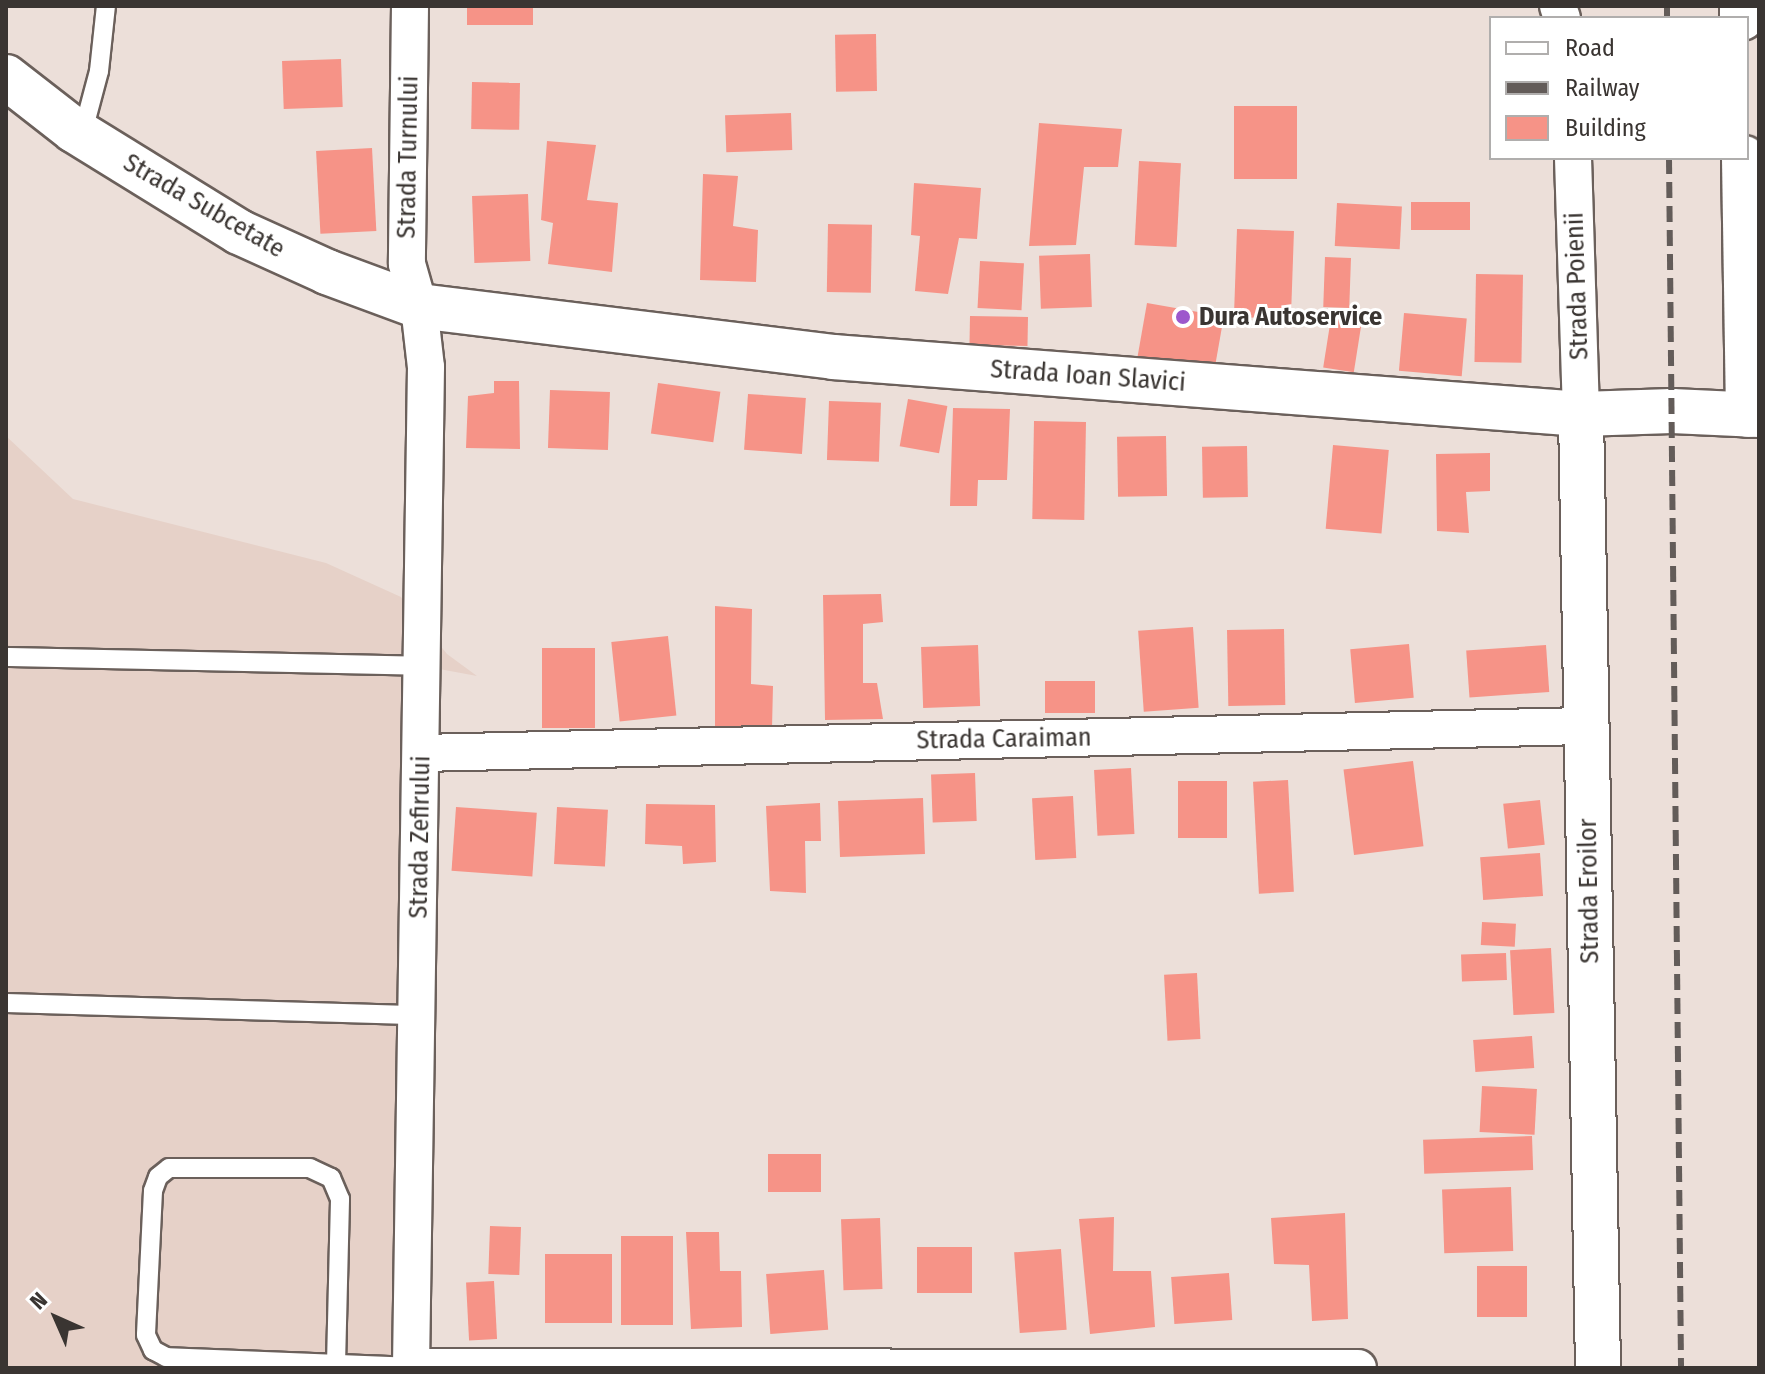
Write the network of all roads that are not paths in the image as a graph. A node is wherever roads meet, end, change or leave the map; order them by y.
1 (106, 6) edge
2 (410, 6) edge
3 (6, 77) edge
4 (82, 135) junction
5 (1573, 160) edge
6 (1744, 160) edge
7 (419, 306) junction
8 (1581, 414) junction
9 (1754, 415) edge
10 (6, 657) edge
11 (423, 666) junction
12 (1586, 726) junction
13 (421, 753) junction
14 (6, 1003) edge
15 (418, 1015) junction
16 (336, 1364) junction
17 (412, 1368) edge
18 (1358, 1368) edge
19 (1598, 1368) edge

1 - 4 lane
2 - 7 street, Strada Turnului
3 - 4 street, Strada Subcetate
4 - 7 street, Strada Subcetate
5 - 8 street, Strada Poienii
6 - 9 street
7 - 8 street, Strada Ioan Slavici
7 - 11 street, Strada Zefirului
8 - 9 street, Strada Ioan Slavici
8 - 12 street, Strada Eroilor
10 - 11 lane
11 - 13 street, Strada Zefirului
12 - 13 street, Strada Caraiman
12 - 19 street, Strada Eroilor
13 - 15 street, Strada Zefirului
14 - 15 lane
15 - 17 street, Strada Zefirului
16 - 16 lane
16 - 17 lane
17 - 18 street

